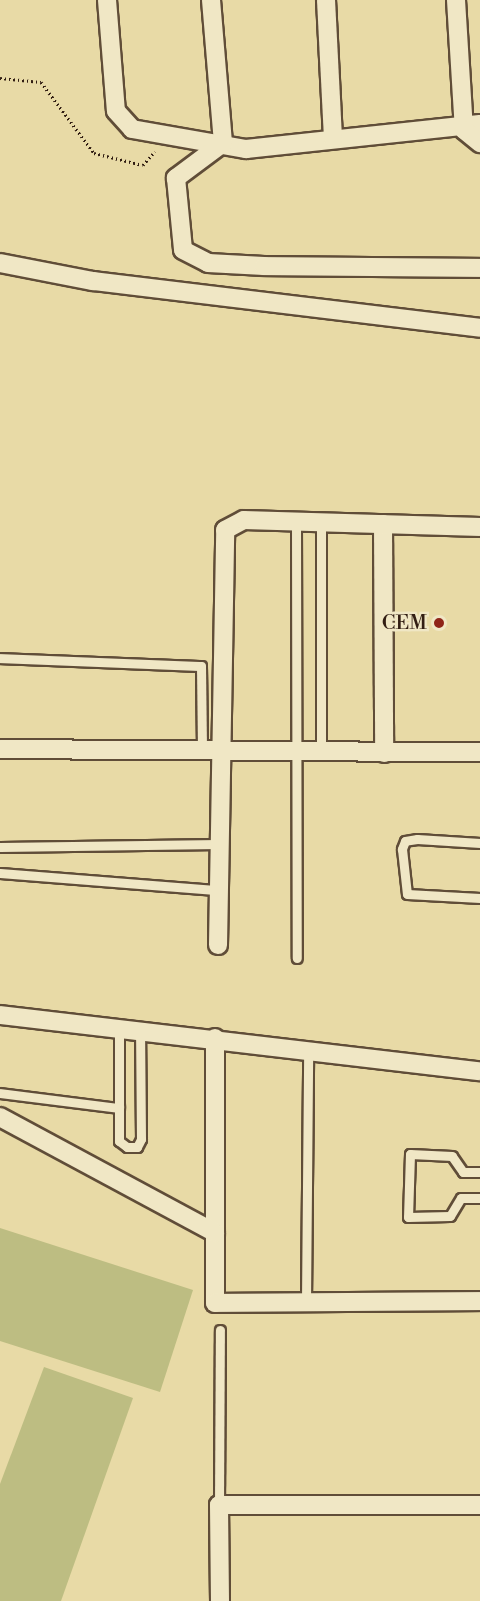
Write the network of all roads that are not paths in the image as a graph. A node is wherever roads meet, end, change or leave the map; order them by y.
1 (107, 0) edge
2 (211, 0) edge
3 (326, 0) edge
4 (456, 0) edge
5 (472, 127) edge
6 (333, 138) junction
7 (223, 143) junction
8 (480, 143) edge
9 (0, 263) edge
10 (480, 267) edge
11 (480, 328) edge
12 (296, 521) junction
13 (321, 522) junction
14 (383, 524) junction
15 (480, 527) edge
16 (0, 658) edge
17 (0, 749) edge
18 (212, 750) junction
19 (297, 751) junction
20 (321, 752) junction
21 (480, 752) edge
22 (384, 753) junction
23 (480, 843) edge
24 (219, 844) junction
25 (0, 847) edge
26 (0, 873) edge
27 (219, 890) junction
28 (480, 898) edge
29 (218, 945) dead end
30 (297, 958) dead end
31 (0, 1015) edge
32 (119, 1029) junction
33 (140, 1031) junction
34 (215, 1038) junction
35 (308, 1049) junction
36 (480, 1071) edge
37 (0, 1094) edge
38 (119, 1108) junction
39 (0, 1117) edge
40 (480, 1172) edge
41 (480, 1198) edge
42 (215, 1233) junction
43 (480, 1301) edge
44 (306, 1302) junction
45 (220, 1330) dead end
46 (219, 1505) junction
47 (480, 1505) edge
48 (220, 1601) edge

1 - 7 street
2 - 7 street
3 - 6 street
4 - 5 street
5 - 6 street
5 - 8 street
6 - 7 street
7 - 10 street
9 - 11 street
12 - 13 street
12 - 18 street
12 - 19 lane
13 - 14 street
13 - 20 lane
14 - 15 street
14 - 22 street
16 - 18 lane
17 - 18 street
18 - 19 street
18 - 24 street
19 - 20 street
19 - 30 lane
20 - 22 street
21 - 22 street
23 - 28 lane
24 - 25 lane
24 - 27 street
26 - 27 lane
27 - 29 street
31 - 32 street
32 - 33 street
32 - 38 lane
33 - 34 street
33 - 38 lane
34 - 35 street
34 - 42 street
35 - 36 street
35 - 44 lane
37 - 38 lane
39 - 42 street
40 - 41 lane
42 - 44 street
43 - 44 street
45 - 46 lane
46 - 47 street
46 - 48 street

